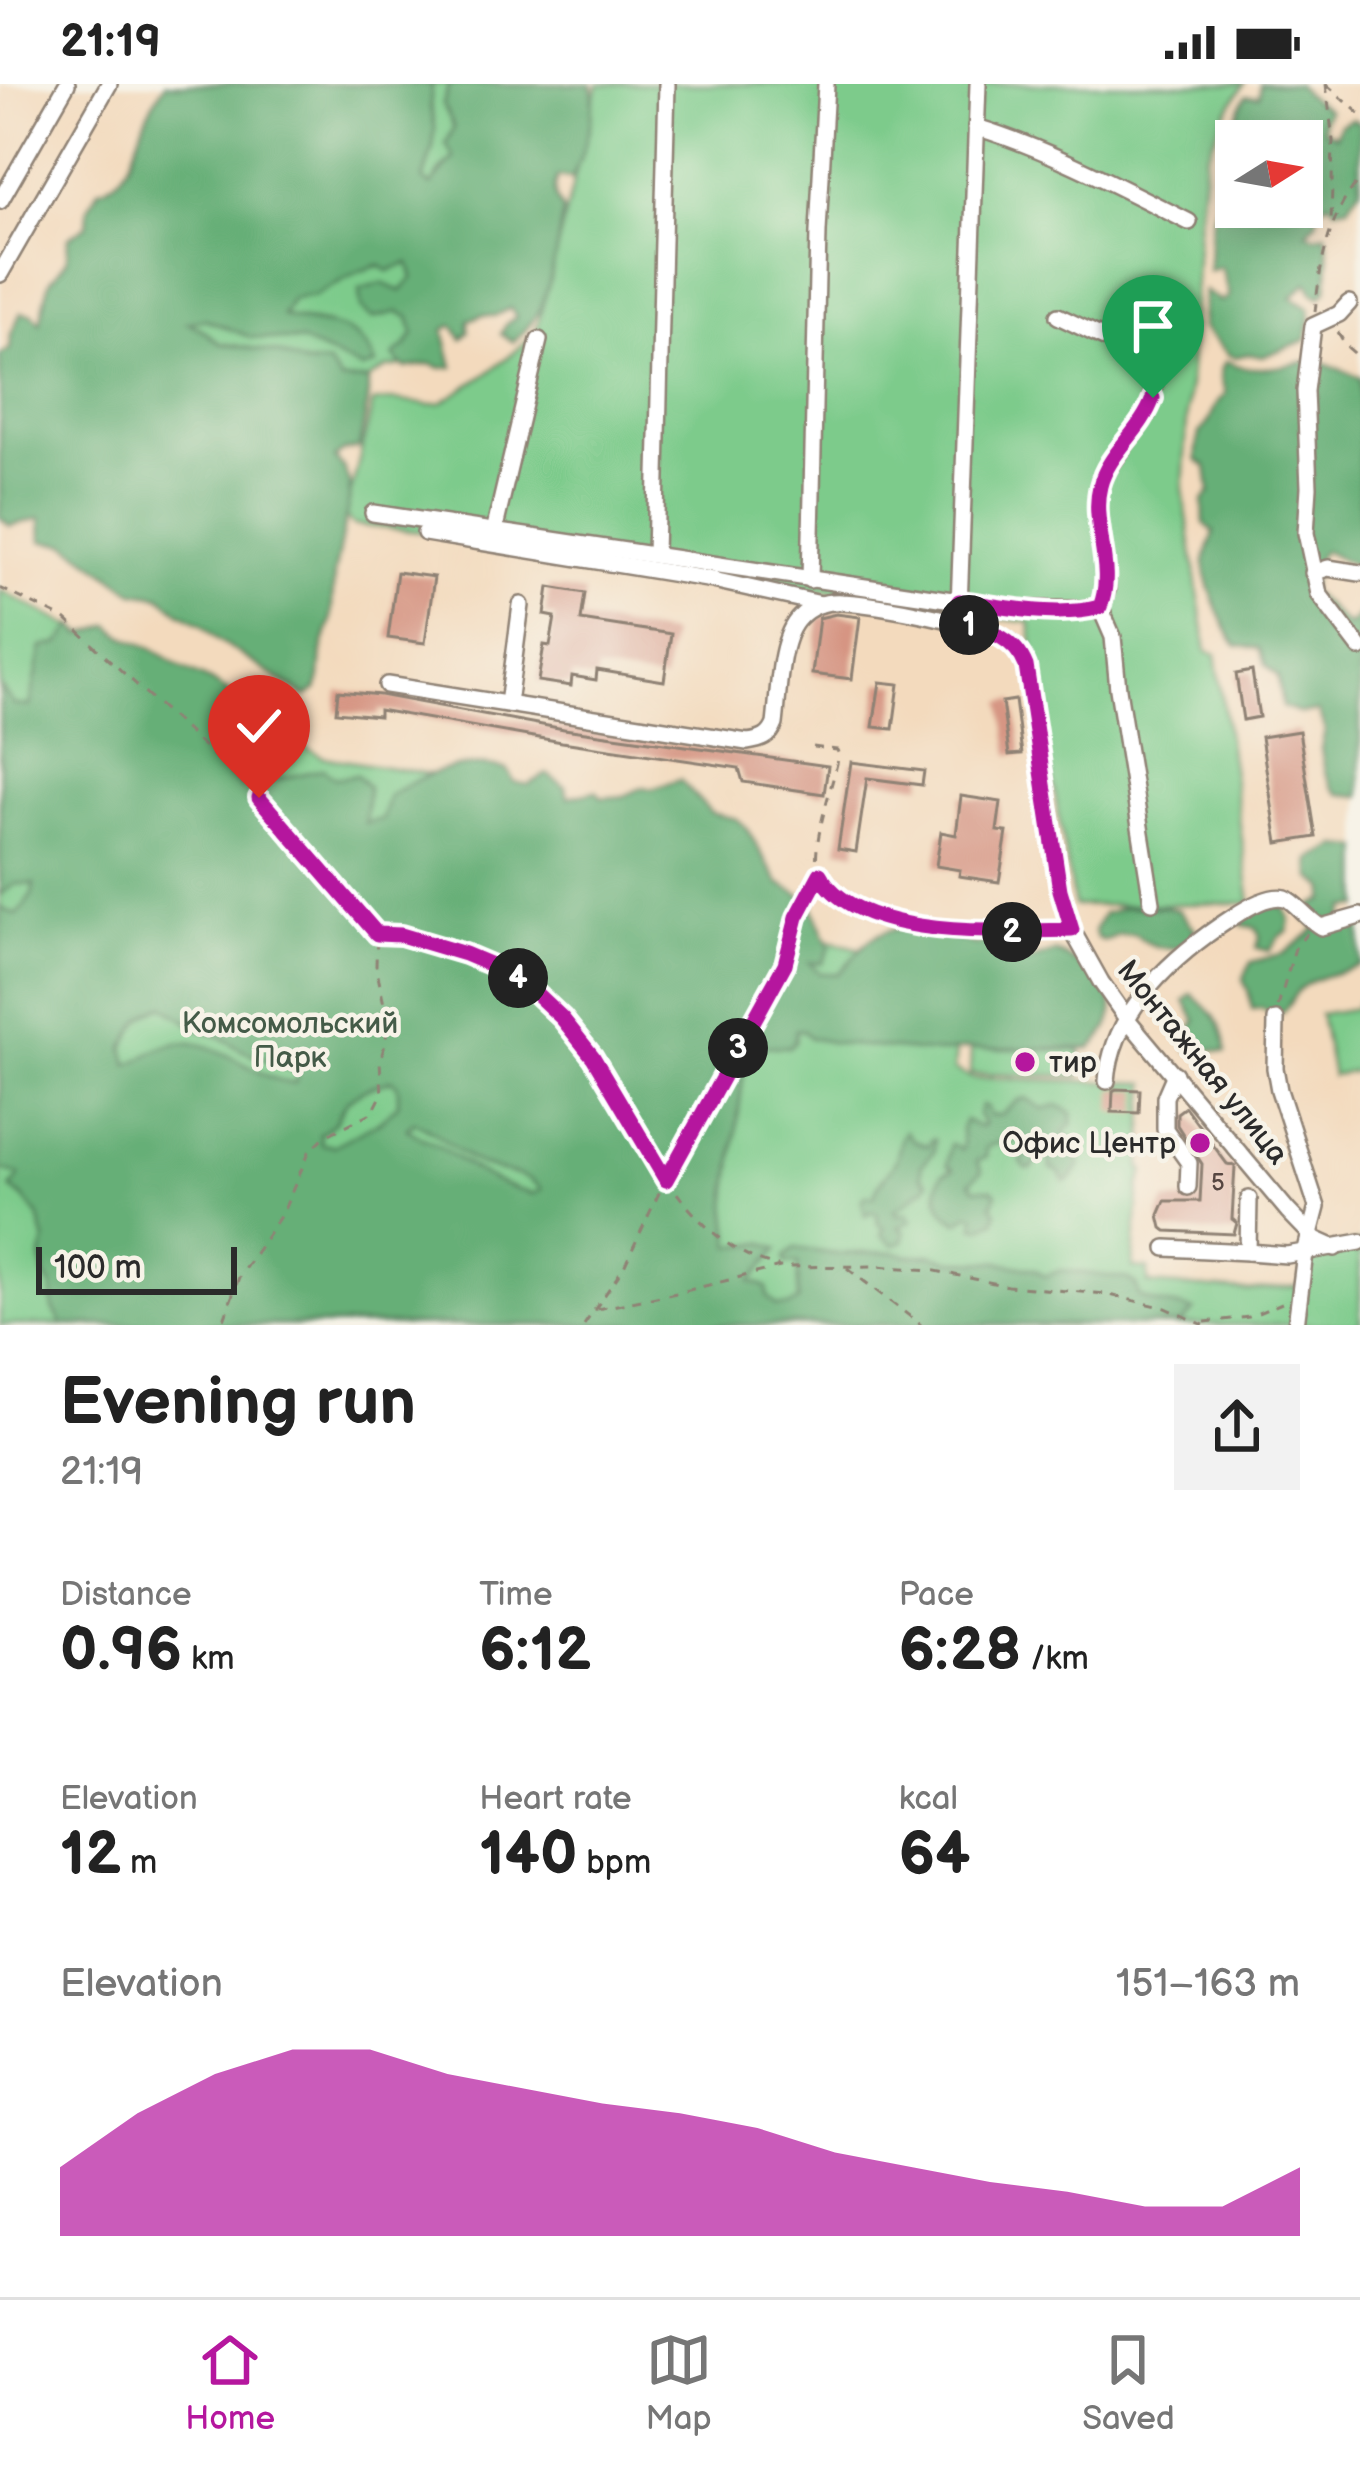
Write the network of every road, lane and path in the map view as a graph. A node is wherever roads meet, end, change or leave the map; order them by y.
1 (67, 84) edge
2 (109, 84) edge
3 (667, 84) edge
4 (826, 84) edge
5 (978, 84) edge
6 (1360, 114) edge
7 (976, 127) junction
8 (1360, 179) edge
9 (0, 201) edge
10 (1189, 223) dead end
11 (1330, 236) junction
12 (0, 274) edge
13 (1344, 308) joint
14 (1058, 316) dead end
15 (1313, 326) junction
16 (539, 340) dead end
17 (1360, 358) edge
18 (374, 513) dead end
19 (494, 532) junction
20 (425, 533) dead end
21 (655, 554) junction
22 (1312, 573) junction
23 (1360, 573) edge
24 (810, 580) junction
25 (0, 588) edge
26 (959, 601) junction
27 (821, 604) junction
28 (521, 605) dead end
29 (1100, 607) junction
30 (957, 622) junction
31 (1360, 648) edge
32 (387, 685) dead end
33 (508, 704) junction
34 (813, 747) dead end
35 (820, 874) junction
36 (1152, 902) dead end
37 (1360, 916) edge
38 (1321, 927) junction
39 (1072, 930) junction
40 (377, 934) junction
41 (1127, 1019) junction
42 (1276, 1020) joint
43 (1175, 1074) junction
44 (1107, 1081) dead end
45 (666, 1180) junction
46 (1188, 1187) dead end
47 (1250, 1199) dead end
48 (1311, 1235) junction
49 (1360, 1242) edge
50 (1166, 1248) dead end
51 (1335, 1248) junction
52 (1248, 1252) junction
53 (1305, 1253) junction
54 (842, 1265) junction
55 (780, 1267) junction
56 (1302, 1286) junction
57 (597, 1309) junction
58 (1202, 1324) edge
59 (222, 1325) edge
60 (584, 1325) edge
61 (921, 1325) edge
62 (1185, 1325) edge
63 (1296, 1325) edge

1 - 9 street
2 - 12 street
3 - 21 street
4 - 24 street
5 - 7 street
6 - 11 path
7 - 10 street
7 - 26 street
8 - 11 path
11 - 15 path
13 - 15 street
13 - 17 path
14 - 29 street
15 - 22 street
16 - 19 street
18 - 19 street
19 - 21 street
20 - 27 street, Монтажная улица
21 - 24 street
22 - 23 street
22 - 31 street
24 - 26 street
25 - 40 path
26 - 29 street
26 - 30 street
27 - 30 street, Монтажная улица
27 - 33 street
28 - 33 street
29 - 36 street
30 - 39 street, Монтажная улица
32 - 33 street
34 - 35 path
35 - 39 path
35 - 45 path
37 - 38 street
38 - 41 street
38 - 42 path
39 - 41 street, Монтажная улица
40 - 45 path
40 - 59 path
41 - 43 street, Монтажная улица
41 - 44 street
42 - 48 street
43 - 46 street
43 - 48 street, Монтажная улица
45 - 55 path
45 - 57 path
47 - 52 street
48 - 51 street, Монтажная улица
48 - 53 street
49 - 51 street
50 - 52 street
51 - 53 street
52 - 53 street
53 - 56 street
54 - 55 path
54 - 58 path
54 - 61 path
55 - 57 path
56 - 58 path
56 - 63 street
57 - 60 path
58 - 62 path

